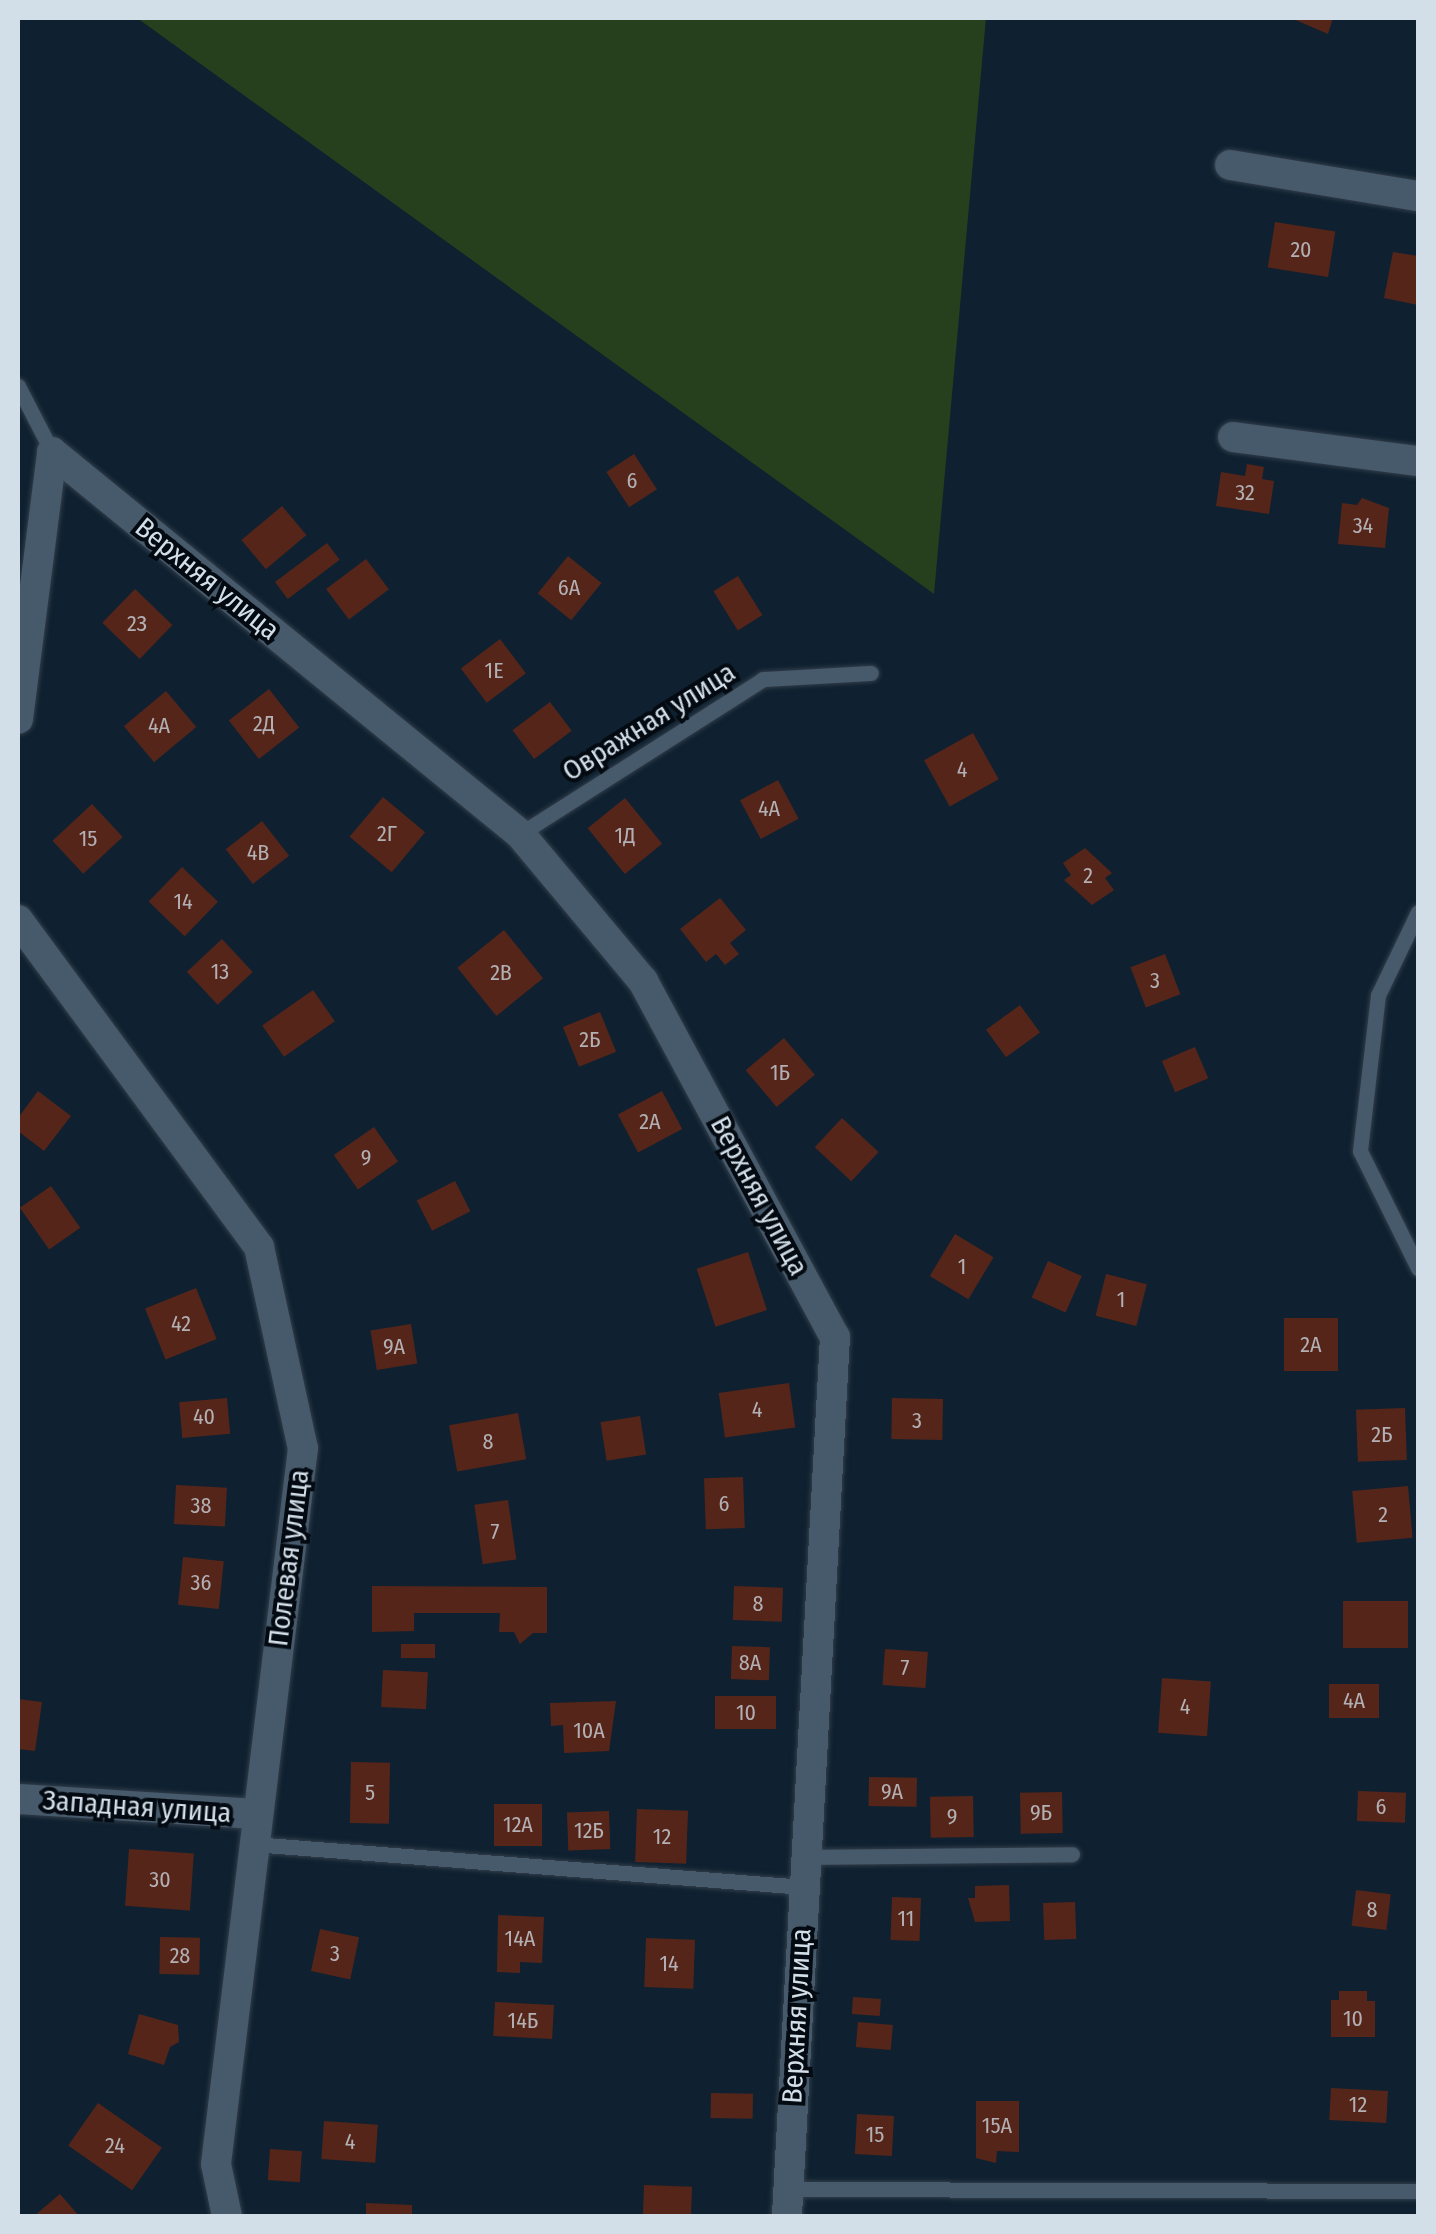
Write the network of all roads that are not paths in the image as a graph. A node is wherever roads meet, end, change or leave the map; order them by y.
1 (1230, 165) dead end
2 (1418, 196) edge
3 (18, 386) edge
4 (1233, 438) dead end
5 (52, 452) junction
6 (1418, 461) edge
7 (871, 673) dead end
8 (18, 719) edge
9 (520, 834) junction
10 (1418, 912) edge
11 (18, 920) edge
12 (1418, 1268) edge
13 (18, 1799) edge
14 (255, 1829) junction
15 (1072, 1854) dead end
16 (805, 1872) junction
17 (216, 2164) junction
18 (1418, 2191) edge
19 (788, 2202) edge
20 (201, 2216) edge
21 (227, 2216) edge

1 - 2 street
3 - 5 lane
4 - 6 street
5 - 8 street
5 - 9 street, Верхняя улица
7 - 9 lane, Овражная улица
9 - 16 street, Верхняя улица
10 - 12 lane
11 - 14 street, Полевая улица
13 - 14 street, Западная улица
14 - 16 lane
14 - 17 street, Полевая улица
15 - 16 lane
16 - 19 street, Верхняя улица
17 - 20 street
17 - 21 street, Полевая улица
18 - 19 lane

